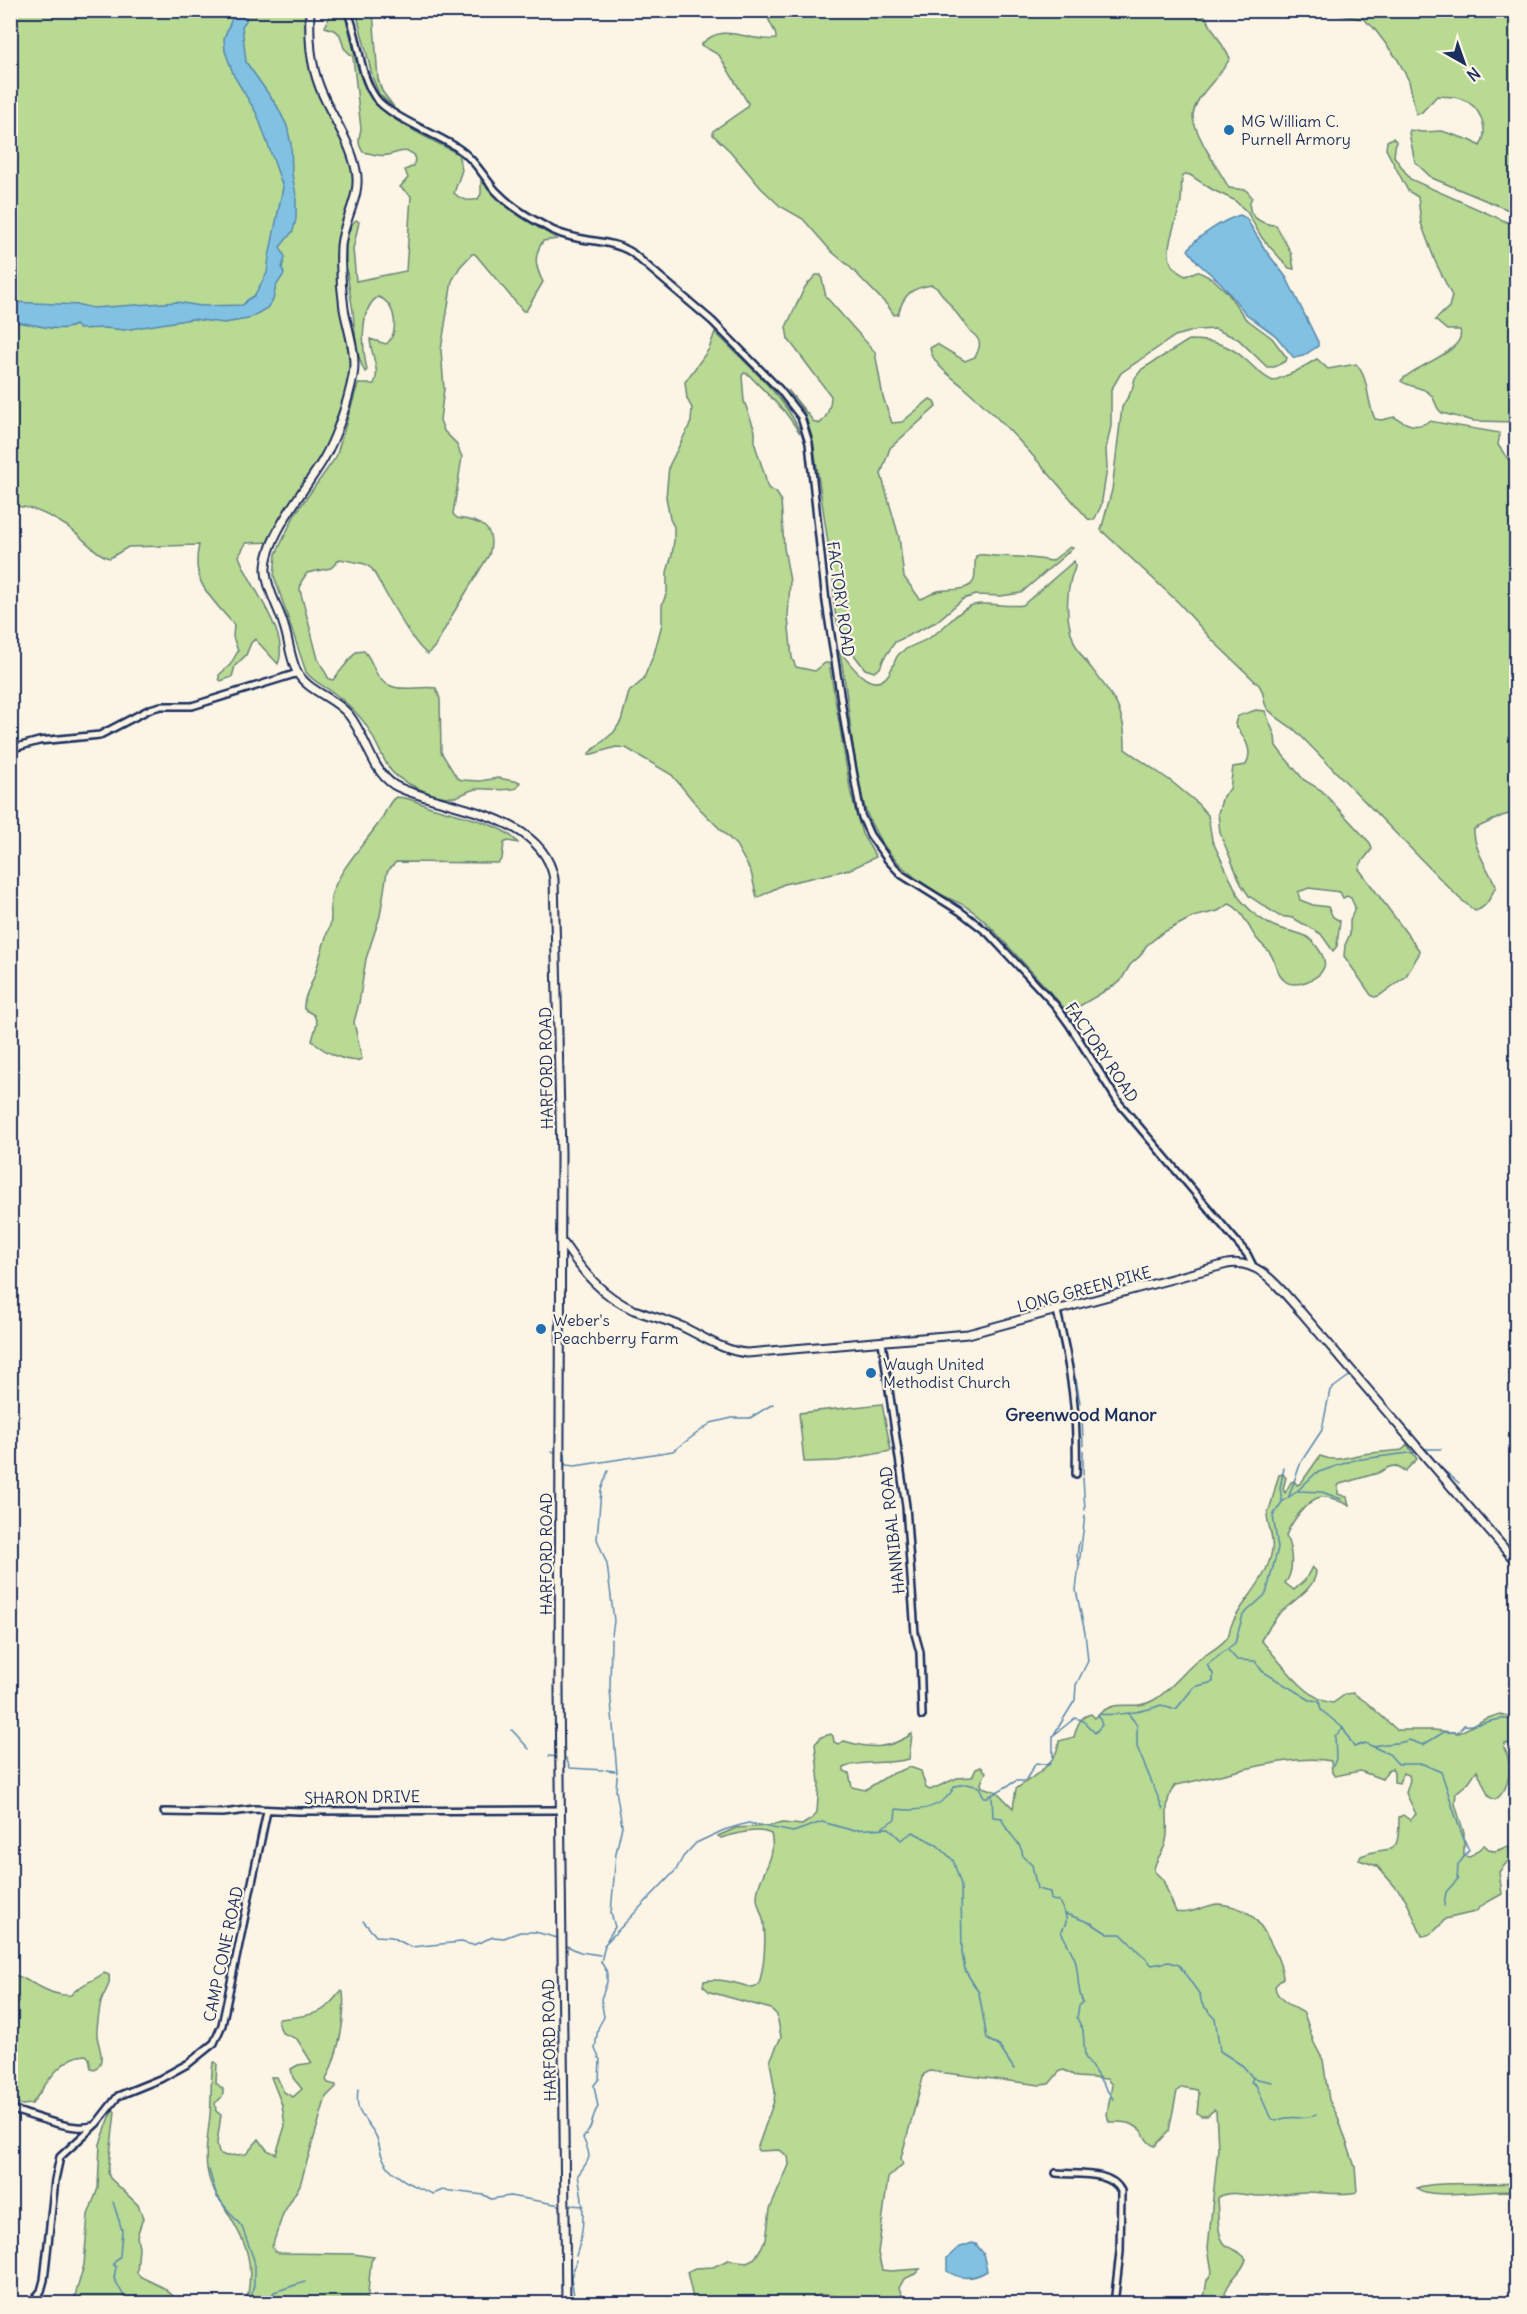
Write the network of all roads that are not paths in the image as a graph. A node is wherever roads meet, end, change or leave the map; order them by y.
1 (310, 10) edge
2 (347, 10) edge
3 (298, 673) junction
4 (10, 749) edge
5 (561, 1243) junction
6 (1253, 1266) junction
7 (1057, 1311) junction
8 (882, 1342) junction
9 (1076, 1474) dead end
10 (1516, 1562) edge
11 (922, 1716) dead end
12 (561, 1810) junction
13 (267, 1811) junction
14 (164, 1812) dead end
15 (10, 2109) edge
16 (94, 2125) junction
17 (1056, 2173) dead end
18 (30, 2304) edge
19 (566, 2304) edge
20 (1114, 2304) edge

1 - 3 main road
2 - 6 street, FACTORY ROAD
3 - 4 street
3 - 5 main road, HARFORD ROAD
5 - 8 main road, LONG GREEN PIKE
5 - 12 main road, HARFORD ROAD
6 - 7 main road, LONG GREEN PIKE
6 - 10 main road
7 - 8 main road, LONG GREEN PIKE
7 - 9 street
8 - 11 street, HANNIBAL ROAD
12 - 13 street, SHARON DRIVE
12 - 19 main road, HARFORD ROAD
13 - 14 street, SHARON DRIVE
13 - 16 street, CAMP CONE ROAD
15 - 16 street
16 - 18 street, CAMP CONE ROAD
17 - 20 street

